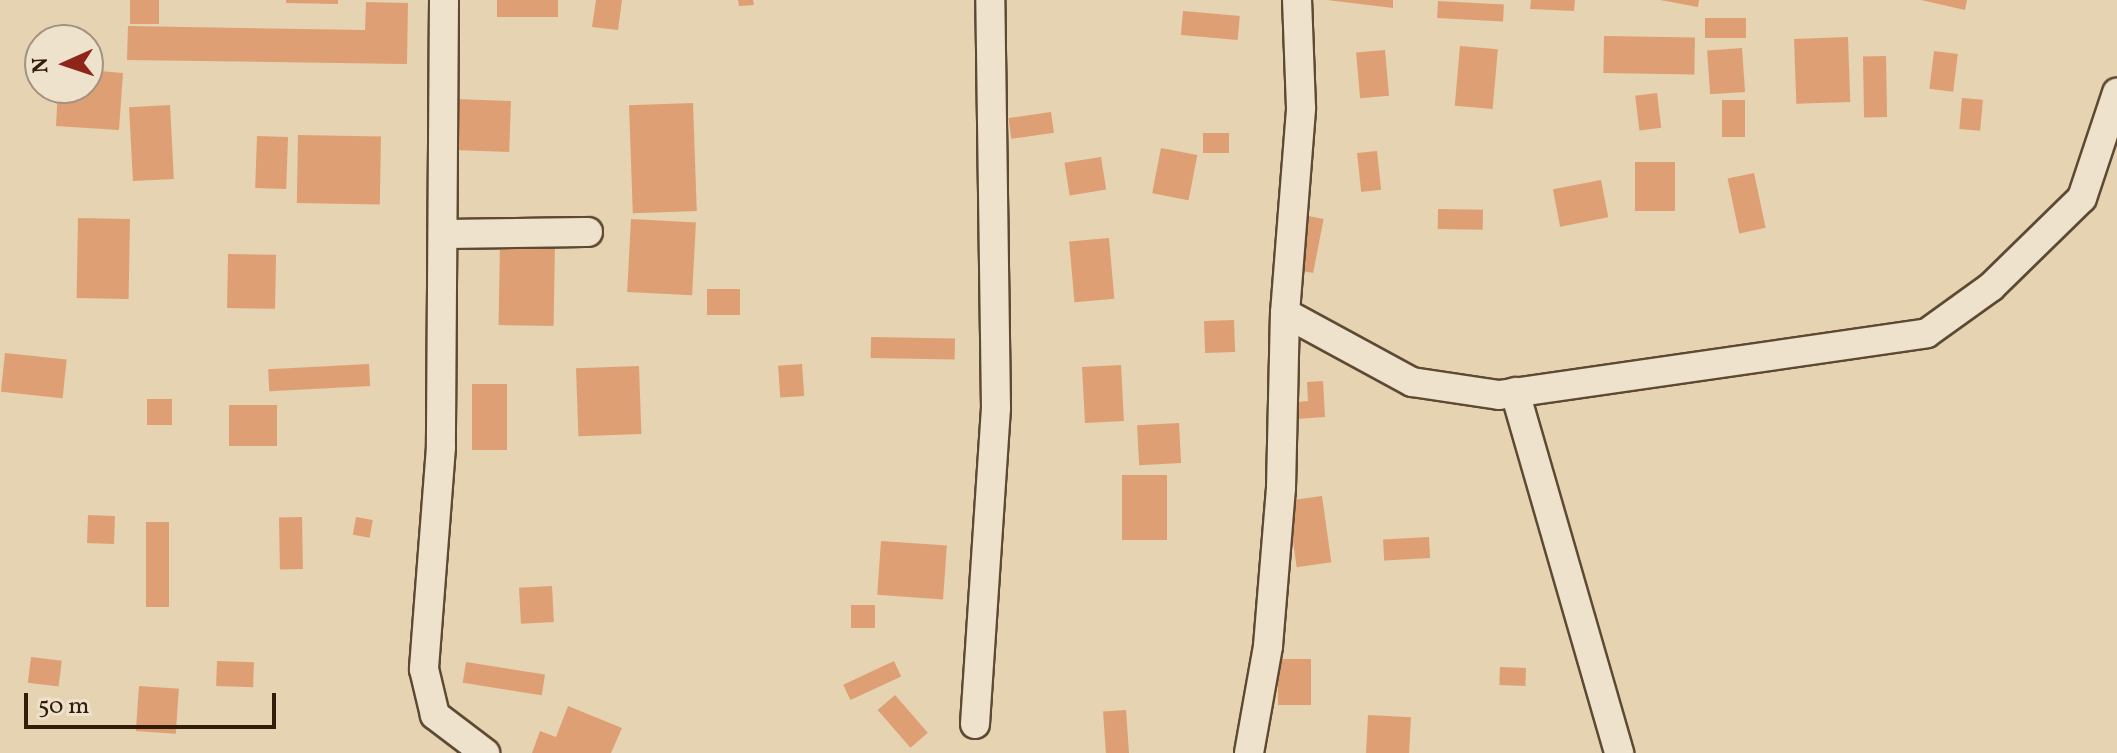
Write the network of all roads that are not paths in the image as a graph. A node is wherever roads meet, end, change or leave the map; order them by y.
1 (444, 0) edge
2 (990, 0) edge
3 (1297, 0) edge
4 (2117, 93) edge
5 (588, 232) dead end
6 (443, 234) junction
7 (1285, 313) junction
8 (1515, 392) junction
9 (975, 724) dead end
10 (485, 753) edge
11 (1249, 753) edge
12 (1619, 753) edge

1 - 6 street
2 - 9 street
3 - 7 street
4 - 8 street
5 - 6 street
6 - 10 street
7 - 8 street
7 - 11 street
8 - 12 street

